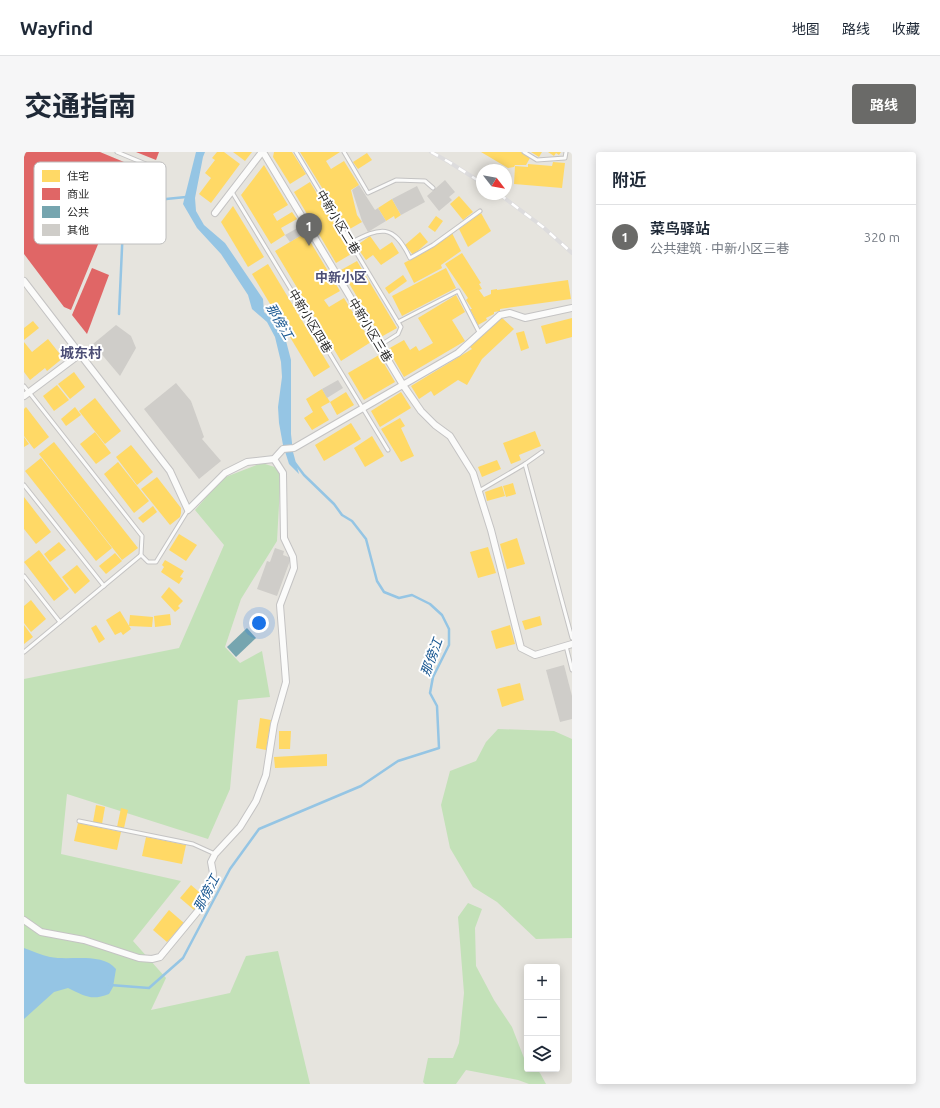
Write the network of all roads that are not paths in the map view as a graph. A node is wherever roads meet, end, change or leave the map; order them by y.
1 (118, 152) edge
2 (263, 152) edge
3 (296, 152) edge
4 (344, 152) edge
5 (524, 152) edge
6 (566, 152) edge
7 (141, 162) edge
8 (433, 188) dead end
9 (232, 192) junction
10 (480, 211) dead end
11 (215, 213) dead end
12 (350, 243) junction
13 (24, 282) edge
14 (572, 308) edge
15 (398, 322) junction
16 (480, 334) junction
17 (379, 346) junction
18 (80, 354) junction
19 (403, 385) junction
20 (24, 386) edge
21 (26, 394) edge
22 (362, 409) junction
23 (388, 450) dead end
24 (542, 452) dead end
25 (274, 459) junction
26 (525, 464) junction
27 (24, 485) edge
28 (478, 491) junction
29 (188, 510) junction
30 (141, 555) junction
31 (24, 576) edge
32 (104, 586) junction
33 (60, 622) junction
34 (572, 638) edge
35 (569, 645) edge
36 (24, 652) edge
37 (572, 670) edge
38 (79, 821) dead end
39 (215, 854) junction
40 (24, 920) edge

1 - 7 lane
2 - 9 street
2 - 17 street, 中新小区三巷
3 - 12 lane, 中新小区二巷
4 - 8 lane
5 - 6 lane
9 - 11 street
9 - 22 lane, 中新小区四巷
10 - 12 lane
12 - 15 lane, 中新小区二巷
13 - 18 street
14 - 16 street
15 - 16 lane
15 - 17 lane
16 - 19 street
17 - 19 street, 中新小区三巷
18 - 21 street
18 - 29 street
19 - 22 street
19 - 28 street, 中新小区三巷
20 - 21 lane
21 - 30 lane
22 - 23 lane, 中新小区四巷
22 - 25 street
24 - 26 lane
25 - 29 street
25 - 39 street
26 - 28 lane
26 - 34 lane
27 - 32 lane
28 - 35 street, 中新小区三巷
29 - 30 lane
30 - 32 lane
31 - 33 lane
32 - 33 lane
33 - 36 lane
35 - 37 lane
38 - 39 lane
39 - 40 street

